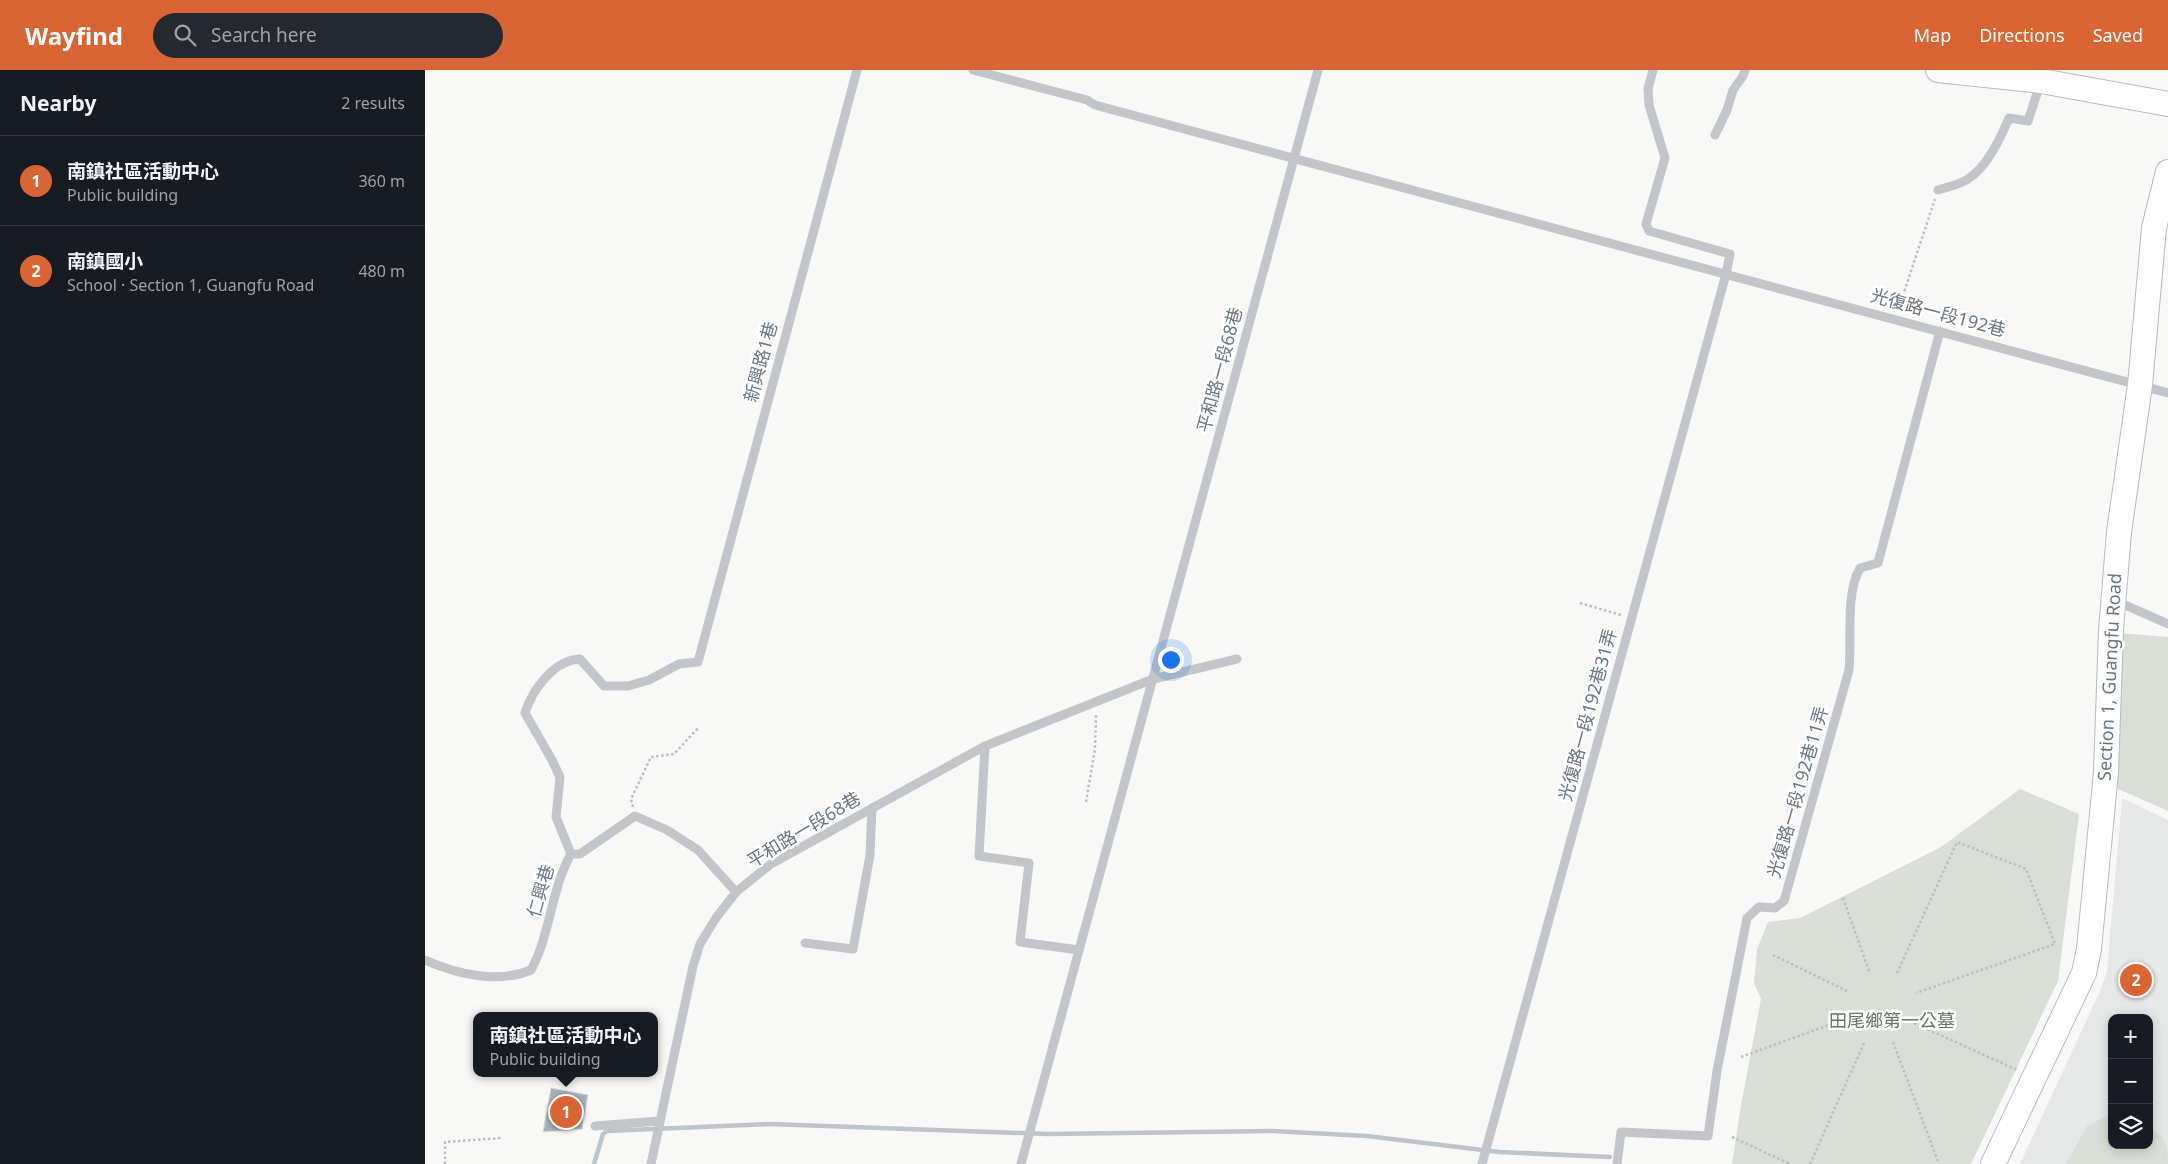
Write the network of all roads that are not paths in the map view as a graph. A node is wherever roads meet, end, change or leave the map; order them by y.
1 (857, 70) edge
2 (973, 70) edge
3 (1318, 70) edge
4 (1653, 70) edge
5 (1745, 70) edge
6 (1938, 70) edge
7 (2041, 81) junction
8 (2168, 104) edge
9 (1715, 134) dead end
10 (1295, 159) junction
11 (2168, 172) edge
12 (1938, 190) road end
13 (1726, 274) junction
14 (1940, 331) junction
15 (2140, 385) junction
16 (2168, 393) edge
17 (2113, 600) junction
18 (2168, 624) edge
19 (1237, 659) dead end
20 (1153, 679) junction
21 (985, 746) junction
22 (872, 808) junction
23 (571, 854) junction
24 (736, 892) junction
25 (805, 942) dead end
26 (1079, 950) junction
27 (425, 960) edge
28 (659, 1121) junction
29 (595, 1126) dead end
30 (651, 1164) edge
31 (1021, 1164) edge
32 (1482, 1164) edge
33 (1617, 1164) edge
34 (1993, 1164) edge

1 - 23 lane, 新興路1巷
2 - 10 lane, 光復路一段192巷
3 - 10 lane, 平和路一段68巷
4 - 13 lane, 光復路一段192巷31弄
5 - 9 lane
6 - 7 street
7 - 8 street
7 - 12 lane
10 - 13 lane, 光復路一段192巷
10 - 20 lane, 平和路一段68巷
11 - 15 street, Section 1, Guangfu Road
13 - 14 lane, 光復路一段192巷
13 - 32 lane, 光復路一段192巷31弄
14 - 15 lane, 光復路一段192巷
14 - 33 lane, 光復路一段192巷11弄
15 - 16 lane, 光復路一段192巷
15 - 17 street, Section 1, Guangfu Road
17 - 18 lane
17 - 34 street, Section 1, Guangfu Road
19 - 20 lane
20 - 21 lane, 平和路一段68巷
20 - 26 lane, 平和路一段68巷
21 - 22 lane, 平和路一段68巷
21 - 26 lane
22 - 24 lane, 平和路一段68巷
22 - 25 lane
23 - 24 lane, 仁興巷
23 - 27 lane, 仁興巷
24 - 28 lane, 平和路一段68巷
26 - 31 lane, 平和路一段68巷
28 - 29 lane
28 - 30 lane, 平和路一段68巷

